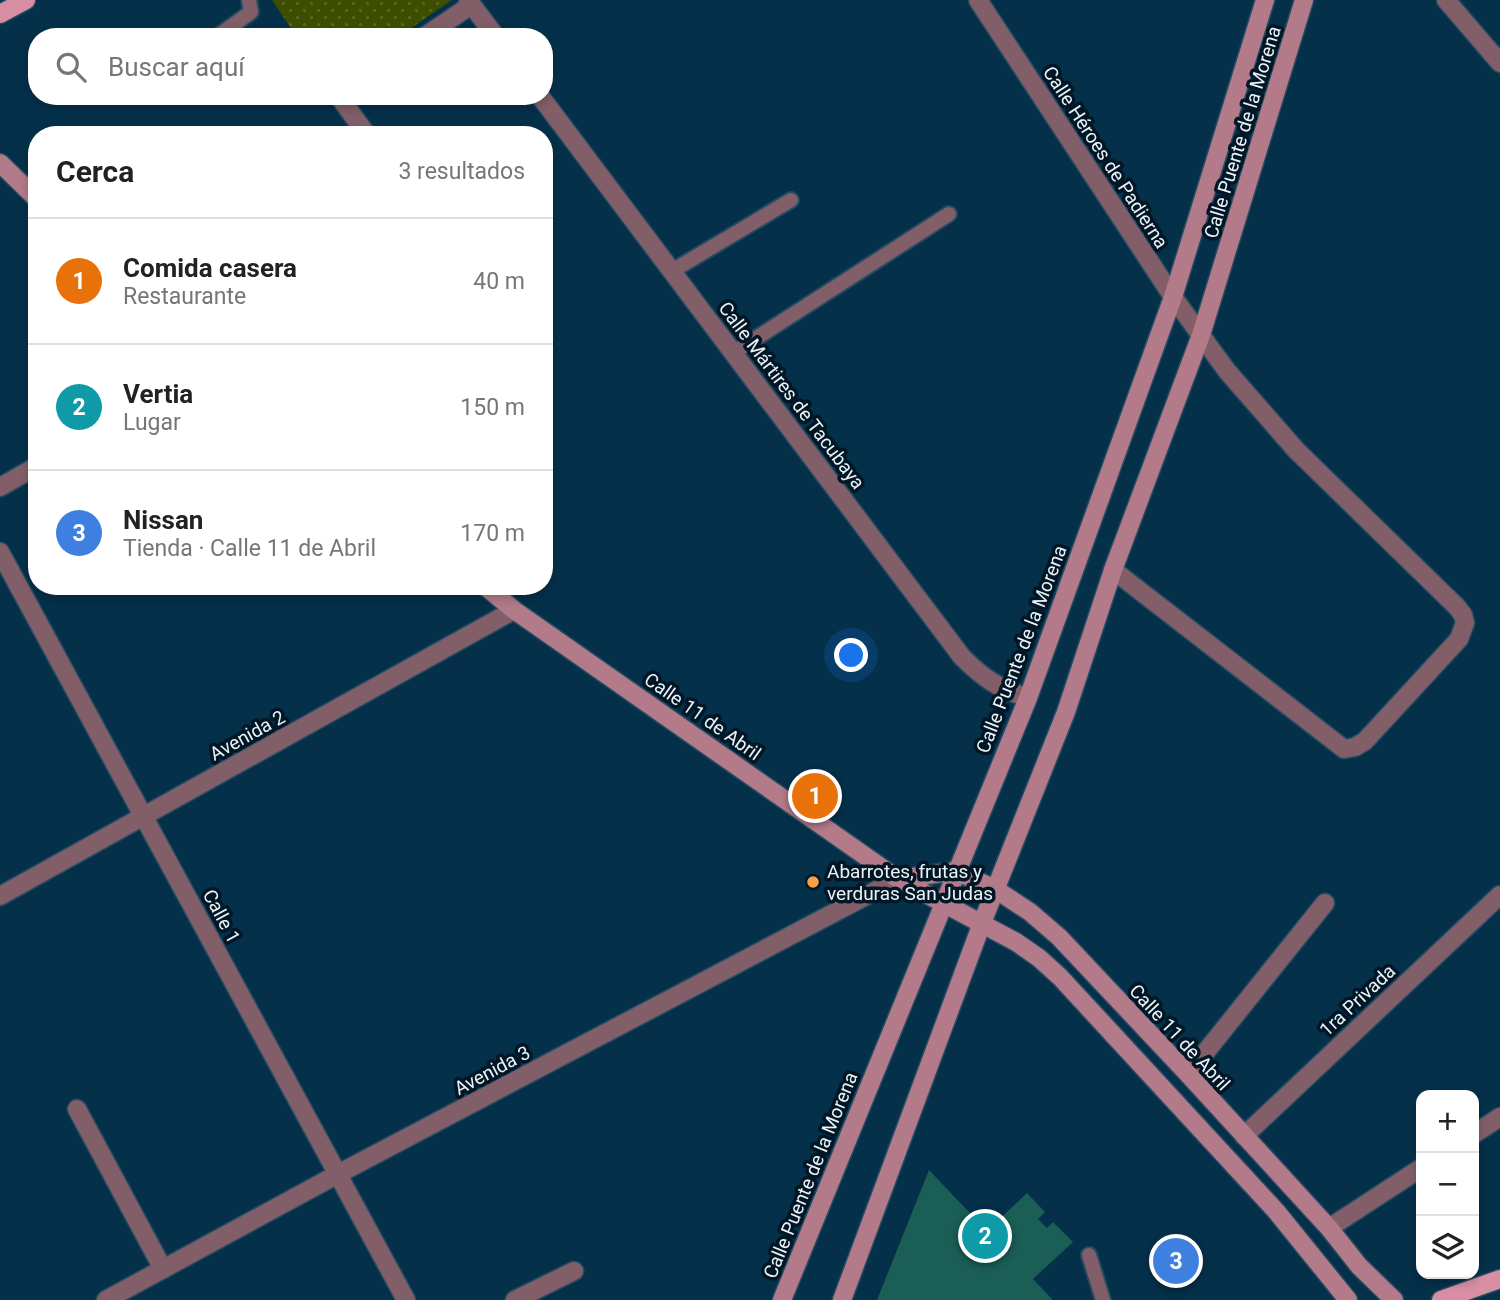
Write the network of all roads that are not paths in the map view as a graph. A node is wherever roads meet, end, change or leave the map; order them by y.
1 (26, 0) edge
2 (249, 0) edge
3 (978, 0) edge
4 (1265, 0) edge
5 (1304, 0) edge
6 (1446, 0) edge
7 (470, 2) edge
8 (0, 14) edge
9 (229, 28) edge
10 (436, 28) edge
11 (489, 28) edge
12 (1500, 63) edge
13 (345, 105) edge
14 (547, 105) edge
15 (360, 126) edge
16 (0, 163) edge
17 (28, 190) edge
18 (791, 200) dead end
19 (950, 214) dead end
20 (672, 271) junction
21 (1173, 297) junction
22 (1202, 335) junction
23 (733, 353) junction
24 (28, 471) edge
25 (0, 487) edge
26 (0, 552) edge
27 (1113, 570) junction
28 (496, 595) edge
29 (514, 610) junction
30 (1028, 698) junction
31 (145, 816) junction
32 (956, 871) junction
33 (898, 879) junction
34 (995, 889) junction
35 (1500, 895) edge
36 (0, 896) edge
37 (944, 903) junction
38 (1325, 903) dead end
39 (982, 923) junction
40 (1188, 1074) junction
41 (77, 1109) dead end
42 (1500, 1117) edge
43 (1479, 1131) edge
44 (1244, 1136) junction
45 (1416, 1171) edge
46 (338, 1174) junction
47 (1329, 1228) junction
48 (1089, 1255) dead end
49 (163, 1269) junction
50 (574, 1271) dead end
51 (1500, 1279) edge
52 (106, 1300) edge
53 (407, 1300) edge
54 (514, 1300) edge
55 (782, 1300) edge
56 (842, 1300) edge
57 (1103, 1300) edge
58 (1348, 1300) edge
59 (1394, 1300) edge
60 (1441, 1300) edge

1 - 8 main road
2 - 9 lane
3 - 21 street, Calle Héroes de Padierna
4 - 21 main road, Calle Puente de la Morena
5 - 22 main road, Calle Puente de la Morena
6 - 12 street
7 - 10 street
7 - 11 street
13 - 15 street
14 - 20 street, Calle Mártires de Tacubaya
16 - 17 main road
18 - 20 lane
19 - 23 lane
20 - 23 street, Calle Mártires de Tacubaya
21 - 22 street, Calle Héroes de Padierna
21 - 30 main road, Calle Puente de la Morena
22 - 27 main road, Calle Puente de la Morena
22 - 27 street, Calle Héroes de Padierna
23 - 30 street, Calle Mártires de Tacubaya
24 - 25 street
26 - 31 street, Calle 1
27 - 34 main road, Calle Puente de la Morena
28 - 29 main road, Calle 11 de Abril
29 - 31 street, Avenida 2
29 - 33 main road, Calle 11 de Abril
30 - 32 main road, Calle Puente de la Morena
31 - 36 street, Avenida 2
31 - 46 street, Calle 1
32 - 33 main road
32 - 34 main road, Calle 11 de Abril
32 - 37 main road, Calle Puente de la Morena
33 - 37 main road, Calle 11 de Abril
33 - 46 street, Avenida 3
34 - 39 main road, Calle Puente de la Morena
34 - 40 main road, Calle 11 de Abril
35 - 44 street, 1ra Privada
37 - 39 main road, Calle 11 de Abril
37 - 55 main road, Calle Puente de la Morena
38 - 40 street
39 - 56 main road, Calle Puente de la Morena
39 - 58 main road, Calle 11 de Abril
40 - 44 main road, Calle 11 de Abril
41 - 49 street
42 - 43 street
44 - 47 main road, Calle 11 de Abril
45 - 47 street
46 - 49 street, Avenida 3
46 - 53 street, Calle 1
47 - 59 main road, Calle 11 de Abril
48 - 57 lane
49 - 52 street, Avenida 3
50 - 54 street
51 - 60 main road

